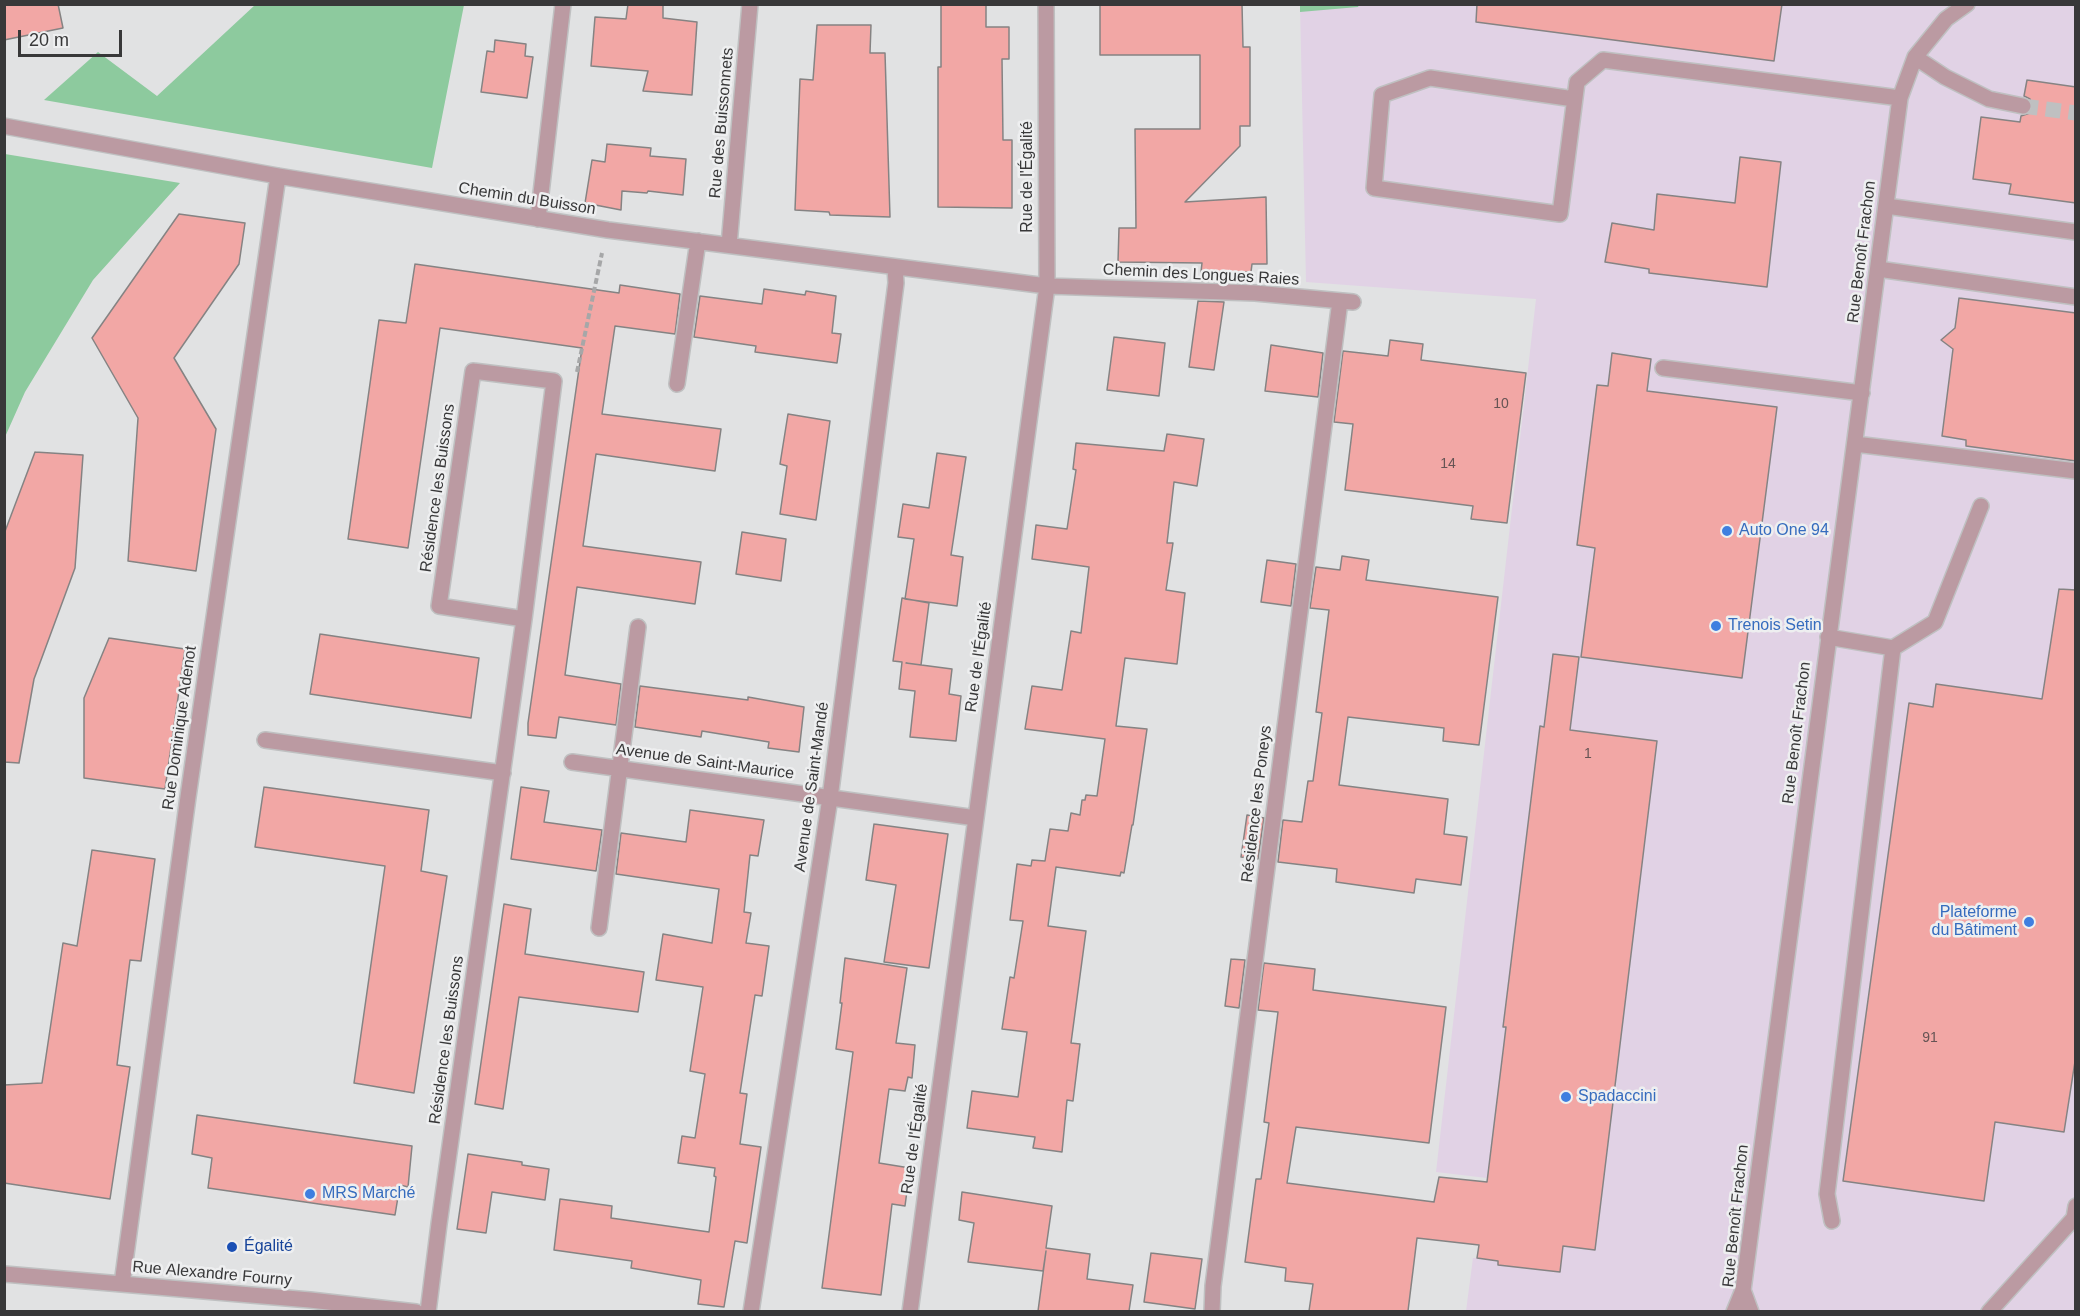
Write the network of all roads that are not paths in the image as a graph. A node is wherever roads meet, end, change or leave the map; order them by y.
1 (563, 4) edge
2 (750, 4) edge
3 (1046, 4) edge
4 (1967, 4) edge
5 (1915, 57) junction
6 (1900, 98) junction
7 (1574, 99) junction
8 (2023, 106) tunnel mouth
9 (4, 126) edge
10 (278, 176) junction
11 (1886, 206) junction
12 (538, 219) junction
13 (2076, 232) edge
14 (698, 241) junction
15 (729, 244) junction
16 (895, 267) junction
17 (1878, 269) junction
18 (1047, 286) junction
19 (2076, 297) edge
20 (1346, 302) joint
21 (1663, 368) dead end
22 (677, 384) dead end
23 (1862, 393) junction
24 (1855, 444) junction
25 (2076, 471) edge
26 (1981, 506) dead end
27 (524, 619) junction
28 (639, 627) dead end
29 (1828, 637) junction
30 (1893, 648) junction
31 (265, 740) dead end
32 (572, 762) dead end
33 (621, 769) junction
34 (503, 773) junction
35 (830, 798) junction
36 (976, 818) junction
37 (599, 928) dead end
38 (2076, 1206) edge
39 (1832, 1221) dead end
40 (4, 1274) edge
41 (122, 1284) junction
42 (1743, 1290) junction
43 (416, 1311) edge
44 (428, 1311) edge
45 (751, 1311) edge
46 (910, 1311) edge
47 (1212, 1311) edge
48 (1734, 1311) edge
49 (1751, 1311) edge
50 (1989, 1311) edge

1 - 12 street
2 - 15 street, Rue des Buissonnets
3 - 18 street, Rue de l'Égalité
4 - 5 street, Rue Benoît Frachon
5 - 6 street, Rue Benoît Frachon
5 - 8 street
6 - 7 street
6 - 11 street, Rue Benoît Frachon
7 - 7 street
9 - 10 street, Chemin du Buisson
10 - 12 street, Chemin du Buisson
10 - 41 street, Rue Dominique Adenot
11 - 13 street
11 - 17 street, Rue Benoît Frachon
12 - 14 street, Chemin du Buisson
14 - 15 street, Chemin du Buisson
14 - 22 street
15 - 16 street, Chemin du Buisson
16 - 18 street, Chemin du Buisson
16 - 35 street, Avenue de Saint-Mandé
17 - 19 street
17 - 23 street, Rue Benoît Frachon
18 - 20 street, Chemin des Longues Raies
18 - 36 street, Rue de l'Égalité
20 - 47 street, Résidence les Poneys
21 - 23 street
23 - 24 street, Rue Benoît Frachon
24 - 25 street
24 - 29 street, Rue Benoît Frachon
26 - 30 street
27 - 27 street, Résidence les Buissons
27 - 34 street, Résidence les Buissons
28 - 33 street
29 - 30 street
29 - 42 street, Rue Benoît Frachon
30 - 39 street
31 - 34 street
32 - 33 street, Avenue de Saint-Maurice
33 - 35 street, Avenue de Saint-Maurice
33 - 37 street
34 - 44 street, Résidence les Buissons
35 - 36 street, Avenue de Saint-Maurice
35 - 45 street, Avenue de Saint-Mandé
36 - 46 street, Rue de l'Égalité
38 - 50 street
40 - 41 street, Rue Alexandre Fourny
41 - 43 street, Rue Alexandre Fourny
42 - 48 street
42 - 49 street, Rue Benoît Frachon

